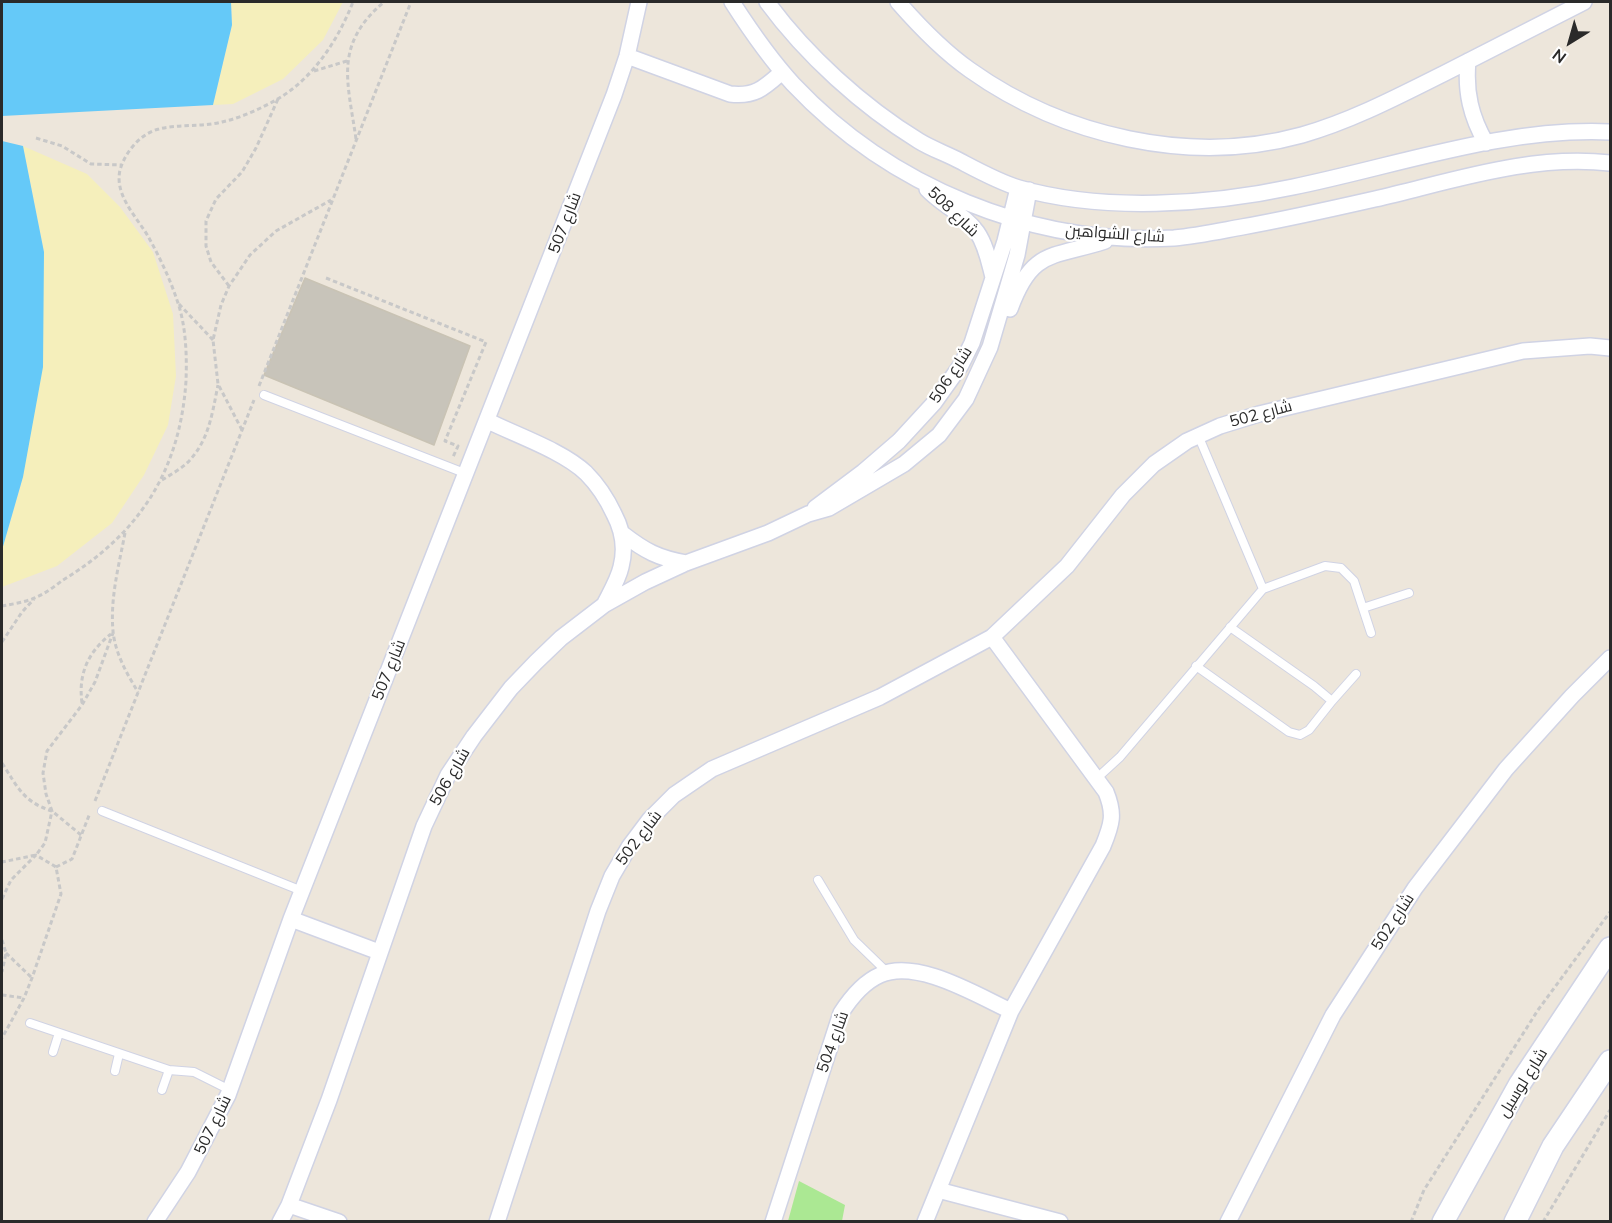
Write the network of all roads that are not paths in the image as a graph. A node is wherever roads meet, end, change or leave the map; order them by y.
1 (639, 2) edge
2 (732, 2) edge
3 (767, 2) edge
4 (898, 2) edge
5 (1584, 2) edge
6 (627, 56) junction
7 (1468, 61) junction
8 (782, 72) junction
9 (1611, 132) edge
10 (1486, 143) junction
11 (1611, 163) edge
12 (922, 182) junction
13 (1023, 189) junction
14 (1018, 219) junction
15 (1113, 237) junction
16 (993, 277) junction
17 (995, 331) junction
18 (1611, 348) edge
19 (264, 395) dead end
20 (488, 421) junction
21 (1198, 435) junction
22 (467, 474) junction
23 (808, 514) junction
24 (623, 534) junction
25 (686, 563) junction
26 (1263, 589) junction
27 (1409, 593) dead end
28 (604, 605) junction
29 (1363, 608) junction
30 (1230, 627) junction
31 (1371, 633) dead end
32 (992, 636) junction
33 (1611, 658) edge
34 (1196, 666) junction
35 (1356, 674) dead end
36 (1332, 701) junction
37 (1096, 779) junction
38 (102, 811) dead end
39 (818, 880) dead end
40 (302, 891) junction
41 (291, 918) junction
42 (1611, 948) edge
43 (379, 952) junction
44 (888, 973) junction
45 (1011, 1011) junction
46 (30, 1023) dead end
47 (59, 1033) junction
48 (53, 1052) dead end
49 (119, 1054) junction
50 (1611, 1061) edge
51 (169, 1070) junction
52 (114, 1071) dead end
53 (162, 1090) dead end
54 (230, 1090) junction
55 (938, 1190) junction
56 (289, 1205) junction
57 (155, 1221) edge
58 (280, 1221) edge
59 (339, 1221) edge
60 (497, 1221) edge
61 (773, 1221) edge
62 (925, 1221) edge
63 (1060, 1221) edge
64 (1227, 1221) edge
65 (1443, 1221) edge
66 (1515, 1221) edge

1 - 6 street, شارع 507
2 - 8 street, شارع الشواهين
3 - 13 street, شارع الشواهين
4 - 7 street
5 - 7 street
6 - 8 street
6 - 20 street, شارع 507
7 - 10 street
8 - 12 street, شارع الشواهين
9 - 10 street, شارع الشواهين
10 - 13 street, شارع الشواهين
11 - 15 street, شارع الشواهين
12 - 14 street, شارع الشواهين
12 - 16 street, شارع 508
13 - 14 street, شارع 506
14 - 15 street, شارع الشواهين
14 - 16 street, شارع 506
14 - 17 street, شارع 506
15 - 17 street, شارع 506
16 - 23 street, شارع 506
17 - 23 street, شارع 506
18 - 21 street, شارع 502
19 - 22 lane
20 - 22 street, شارع 507
20 - 24 street
21 - 26 lane
21 - 32 street, شارع 502
22 - 40 street, شارع 507
23 - 25 street, شارع 506
24 - 25 street
24 - 28 street
25 - 28 street, شارع 506
26 - 29 lane
26 - 30 lane
27 - 29 lane
28 - 43 street, شارع 506
29 - 31 lane
30 - 34 lane
30 - 36 lane
32 - 37 street
32 - 60 street, شارع 502
33 - 64 street, شارع 502
34 - 36 lane
34 - 37 lane
35 - 36 lane
37 - 45 street
38 - 40 lane
39 - 44 lane
40 - 41 street, شارع 507
41 - 43 street
41 - 54 street, شارع 507
42 - 65 street, شارع لوسيل
43 - 56 street, شارع 506
44 - 45 street, شارع 504
44 - 61 street, شارع 504
45 - 55 street
46 - 47 lane
47 - 48 lane
47 - 49 lane
49 - 51 lane
49 - 52 lane
50 - 66 street
51 - 53 lane
51 - 54 lane
54 - 57 street, شارع 507
55 - 62 street
55 - 63 street
56 - 58 street, شارع 506
56 - 59 street

